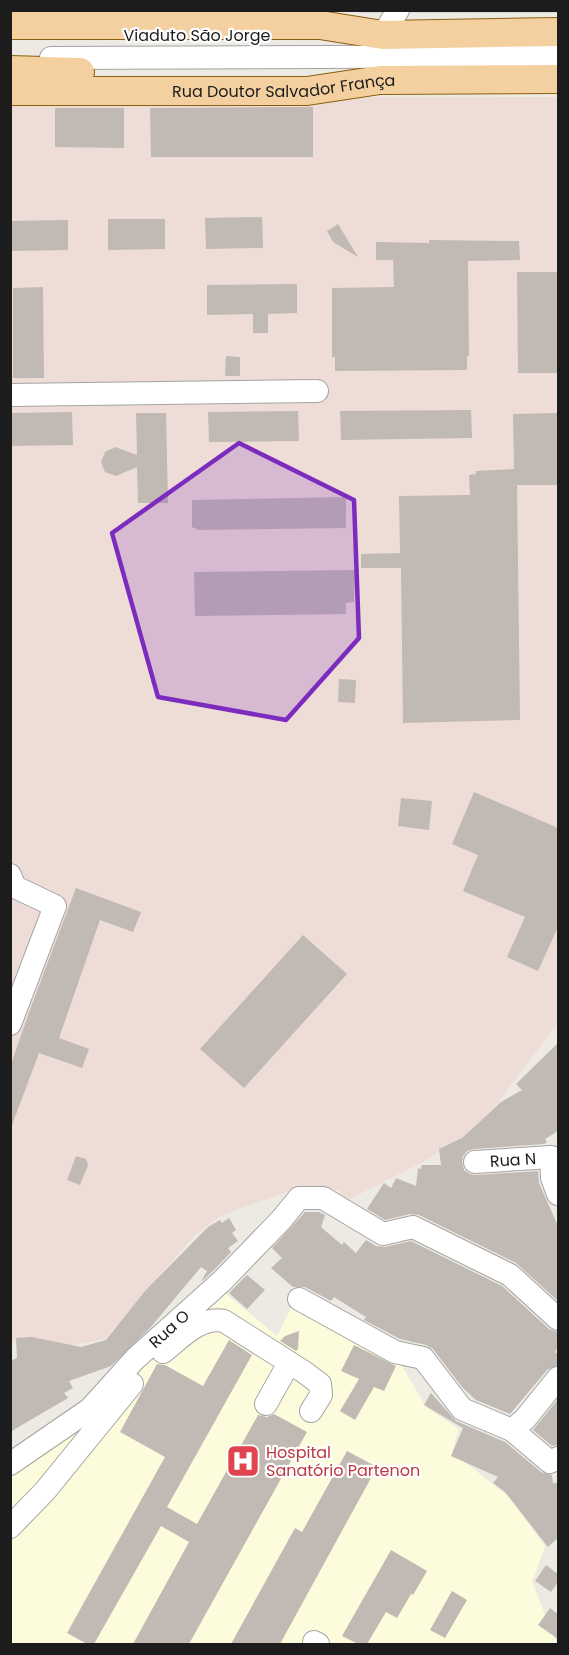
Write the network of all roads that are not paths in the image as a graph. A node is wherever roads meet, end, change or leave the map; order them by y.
1 (398, 10) edge
2 (10, 25) edge
3 (558, 32) edge
4 (10, 36) edge
5 (558, 56) edge
6 (382, 57) junction
7 (10, 58) edge
8 (10, 70) edge
9 (558, 79) edge
10 (10, 91) edge
11 (317, 391) dead end
12 (10, 395) edge
13 (10, 875) edge
14 (10, 1024) edge
15 (555, 1154) edge
16 (475, 1162) dead end
17 (558, 1194) edge
18 (299, 1299) dead end
19 (558, 1319) edge
20 (289, 1363) junction
21 (558, 1378) edge
22 (266, 1404) dead end
23 (311, 1411) dead end
24 (512, 1430) junction
25 (558, 1458) edge
26 (10, 1464) edge
27 (10, 1527) edge

1 - 6 street
2 - 6 main road, Rua Doutor Salvador França
3 - 6 main road, Rua Doutor Salvador França
4 - 6 main road, Viaduto São Jorge
5 - 6 street
6 - 7 street, Viaduto São Jorge
6 - 8 main road
6 - 9 main road, Rua Doutor Salvador França
6 - 10 main road, Rua Doutor Salvador França
11 - 12 street
13 - 14 street
15 - 16 street, Rua N
15 - 17 street
18 - 24 street
19 - 26 street, Rua O
20 - 22 street
20 - 23 street
20 - 27 street
21 - 24 street
24 - 25 street

